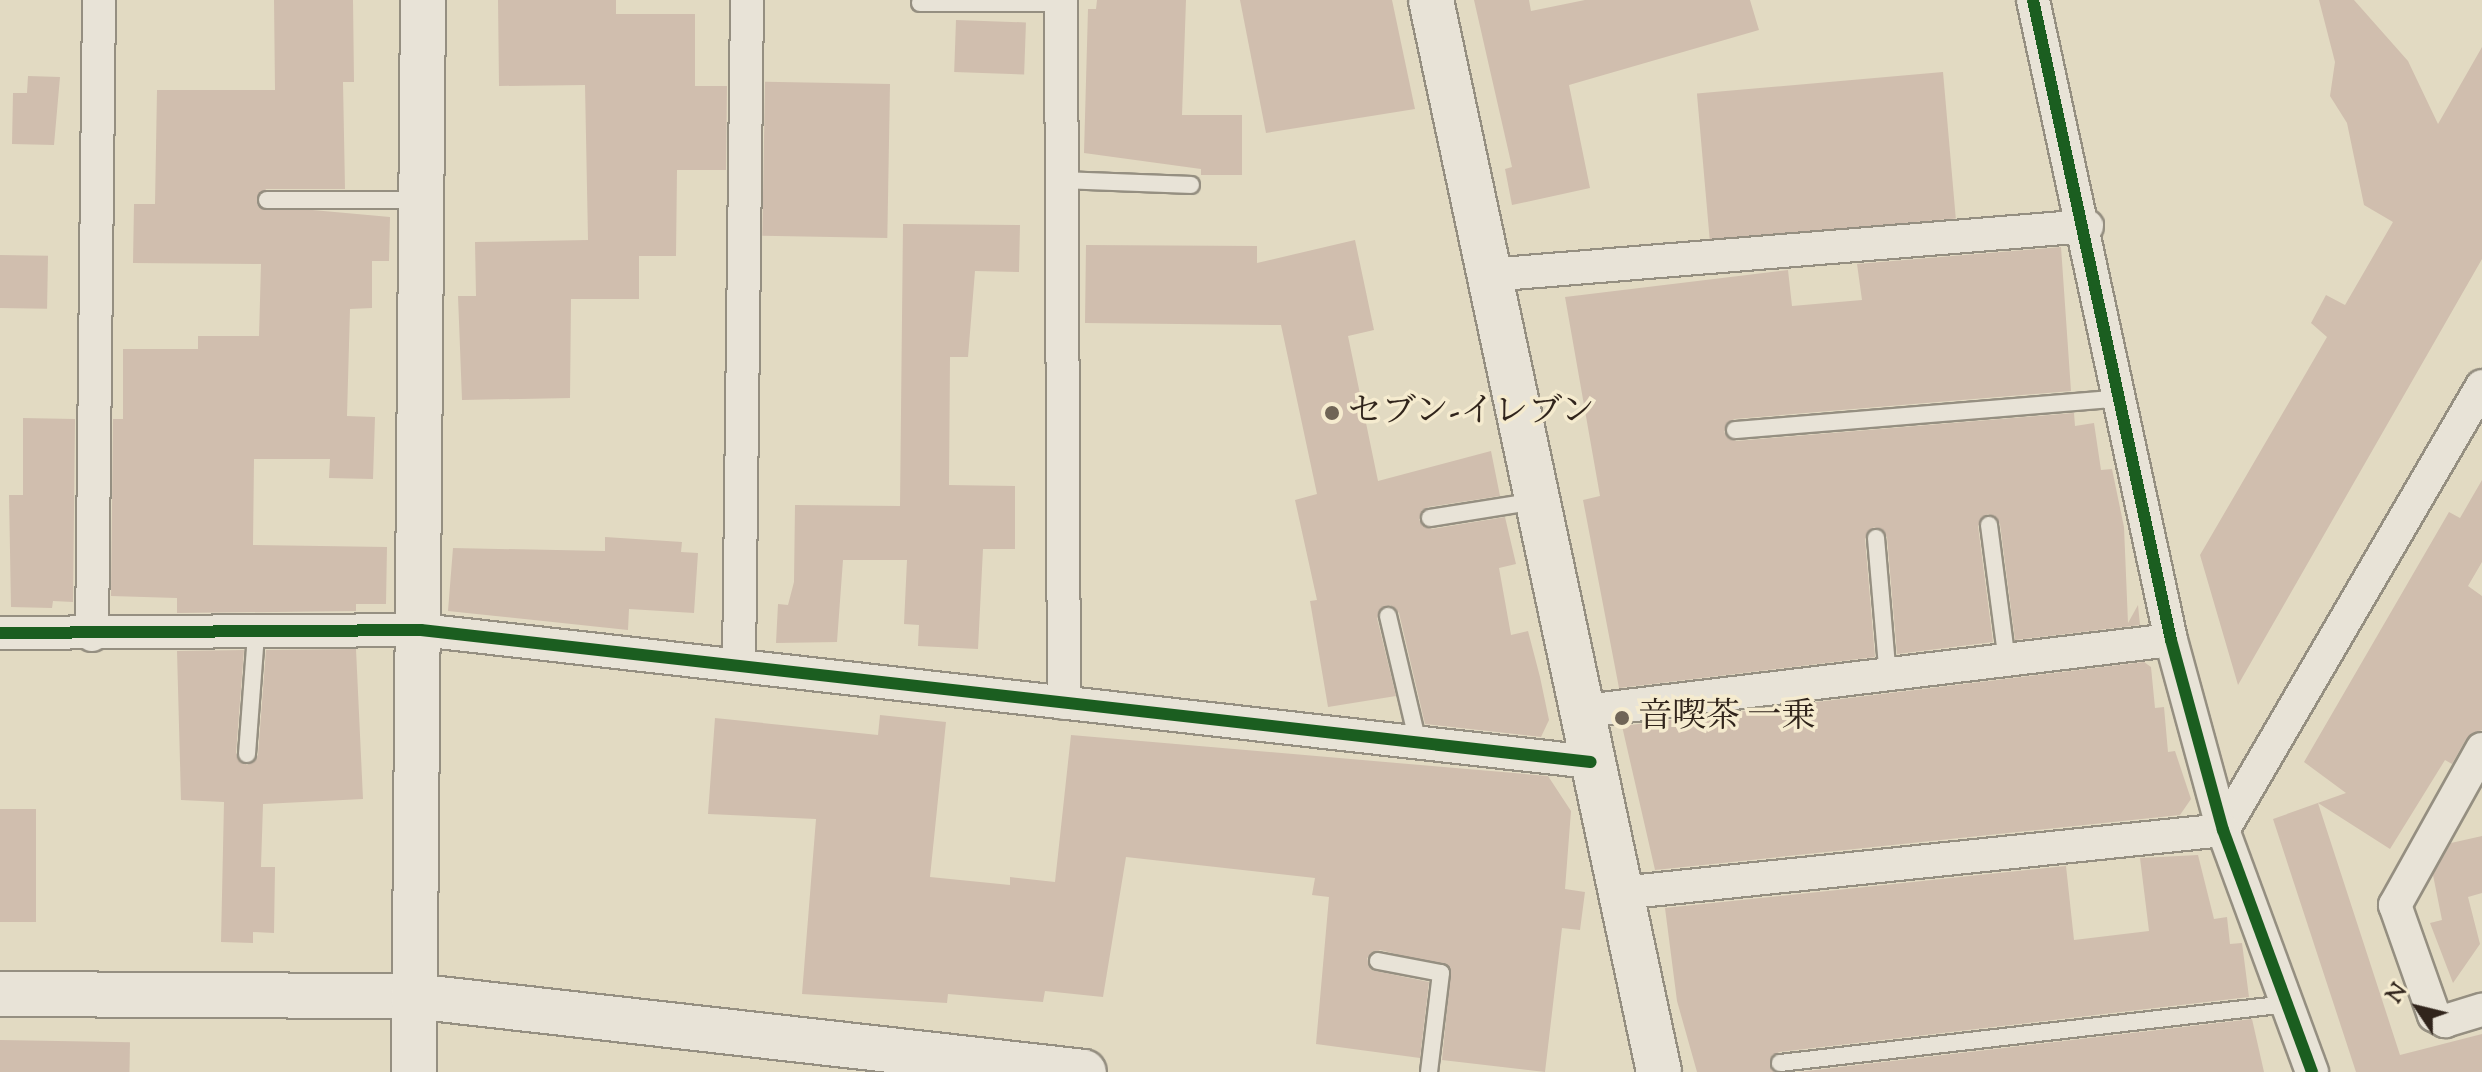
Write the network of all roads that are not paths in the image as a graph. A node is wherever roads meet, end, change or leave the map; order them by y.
1 (99, 0) edge
2 (423, 0) edge
3 (747, 0) edge
4 (1431, 0) edge
5 (2033, 0) edge
6 (1061, 2) edge
7 (920, 3) dead end
8 (1062, 180) junction
9 (1191, 185) dead end
10 (267, 200) dead end
11 (422, 200) junction
12 (2087, 226) junction
13 (1489, 275) junction
14 (2482, 386) edge
15 (2122, 398) junction
16 (1735, 430) dead end
17 (1538, 501) junction
18 (1430, 518) dead end
19 (1989, 525) dead end
20 (1876, 538) dead end
21 (1388, 616) dead end
22 (421, 630) junction
23 (0, 633) edge
24 (256, 634) junction
25 (92, 635) junction
26 (2171, 640) junction
27 (2007, 662) junction
28 (739, 665) junction
29 (1889, 678) junction
30 (1064, 703) junction
31 (1585, 711) junction
32 (1417, 739) junction
33 (2482, 749) edge
34 (247, 754) dead end
35 (1591, 762) junction
36 (2223, 830) junction
37 (1621, 893) junction
38 (1378, 961) dead end
39 (0, 994) edge
40 (413, 996) junction
41 (2287, 1004) junction
42 (2482, 1010) edge
43 (1780, 1063) dead end
44 (414, 1072) edge
45 (1084, 1072) edge
46 (1429, 1072) edge
47 (1659, 1072) edge
48 (2312, 1072) edge

1 - 25 street
2 - 11 street
3 - 28 street
4 - 13 street
5 - 12 street
6 - 7 lane
6 - 8 street
8 - 9 lane
8 - 30 street
10 - 11 lane
11 - 22 street
12 - 13 street
12 - 15 street
13 - 17 street
14 - 36 street
15 - 16 lane
15 - 26 street
17 - 18 lane
17 - 31 street
19 - 27 lane
20 - 29 lane
21 - 32 lane
22 - 24 street
22 - 28 street
22 - 40 street
23 - 25 street
24 - 25 street
24 - 34 lane
26 - 27 street
26 - 36 street
27 - 29 street
28 - 30 street
29 - 31 street
30 - 32 street
31 - 35 street
32 - 35 street
33 - 42 street
35 - 37 street
36 - 37 street
36 - 41 street
37 - 47 street
38 - 46 lane
39 - 40 street
40 - 44 street
40 - 45 street
41 - 43 lane
41 - 48 street

